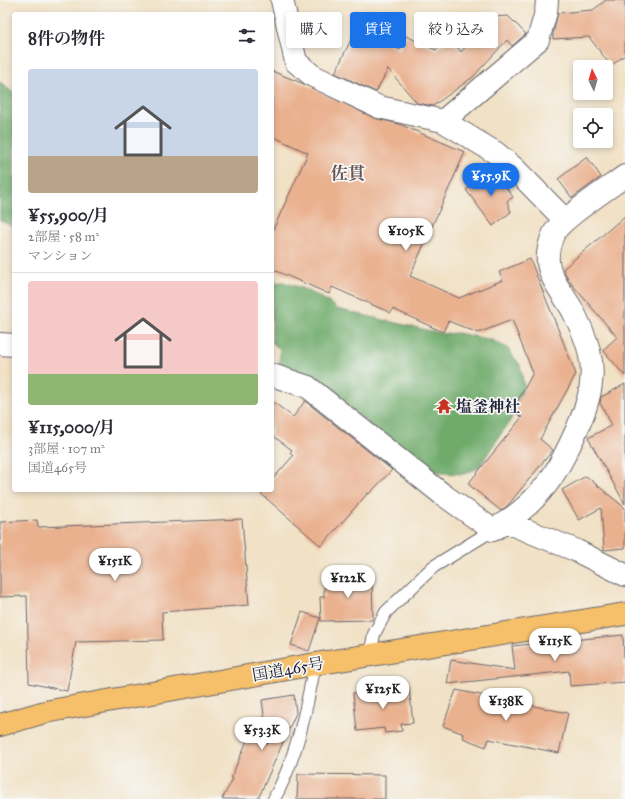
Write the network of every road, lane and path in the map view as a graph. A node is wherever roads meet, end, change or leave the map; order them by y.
1 (282, 0) edge
2 (547, 0) edge
3 (443, 121) junction
4 (625, 176) edge
5 (565, 220) junction
6 (0, 344) edge
7 (12, 345) edge
8 (274, 376) edge
9 (500, 526) junction
10 (625, 574) edge
11 (625, 614) edge
12 (370, 656) junction
13 (315, 664) junction
14 (0, 725) edge
15 (274, 799) edge

1 - 3 street
2 - 3 street
3 - 5 street
4 - 5 street
5 - 9 street
6 - 7 street
8 - 9 street
9 - 10 street
9 - 12 lane
11 - 12 highway, 国道465号
12 - 13 highway, 国道465号
13 - 14 highway, 国道465号
13 - 15 lane

